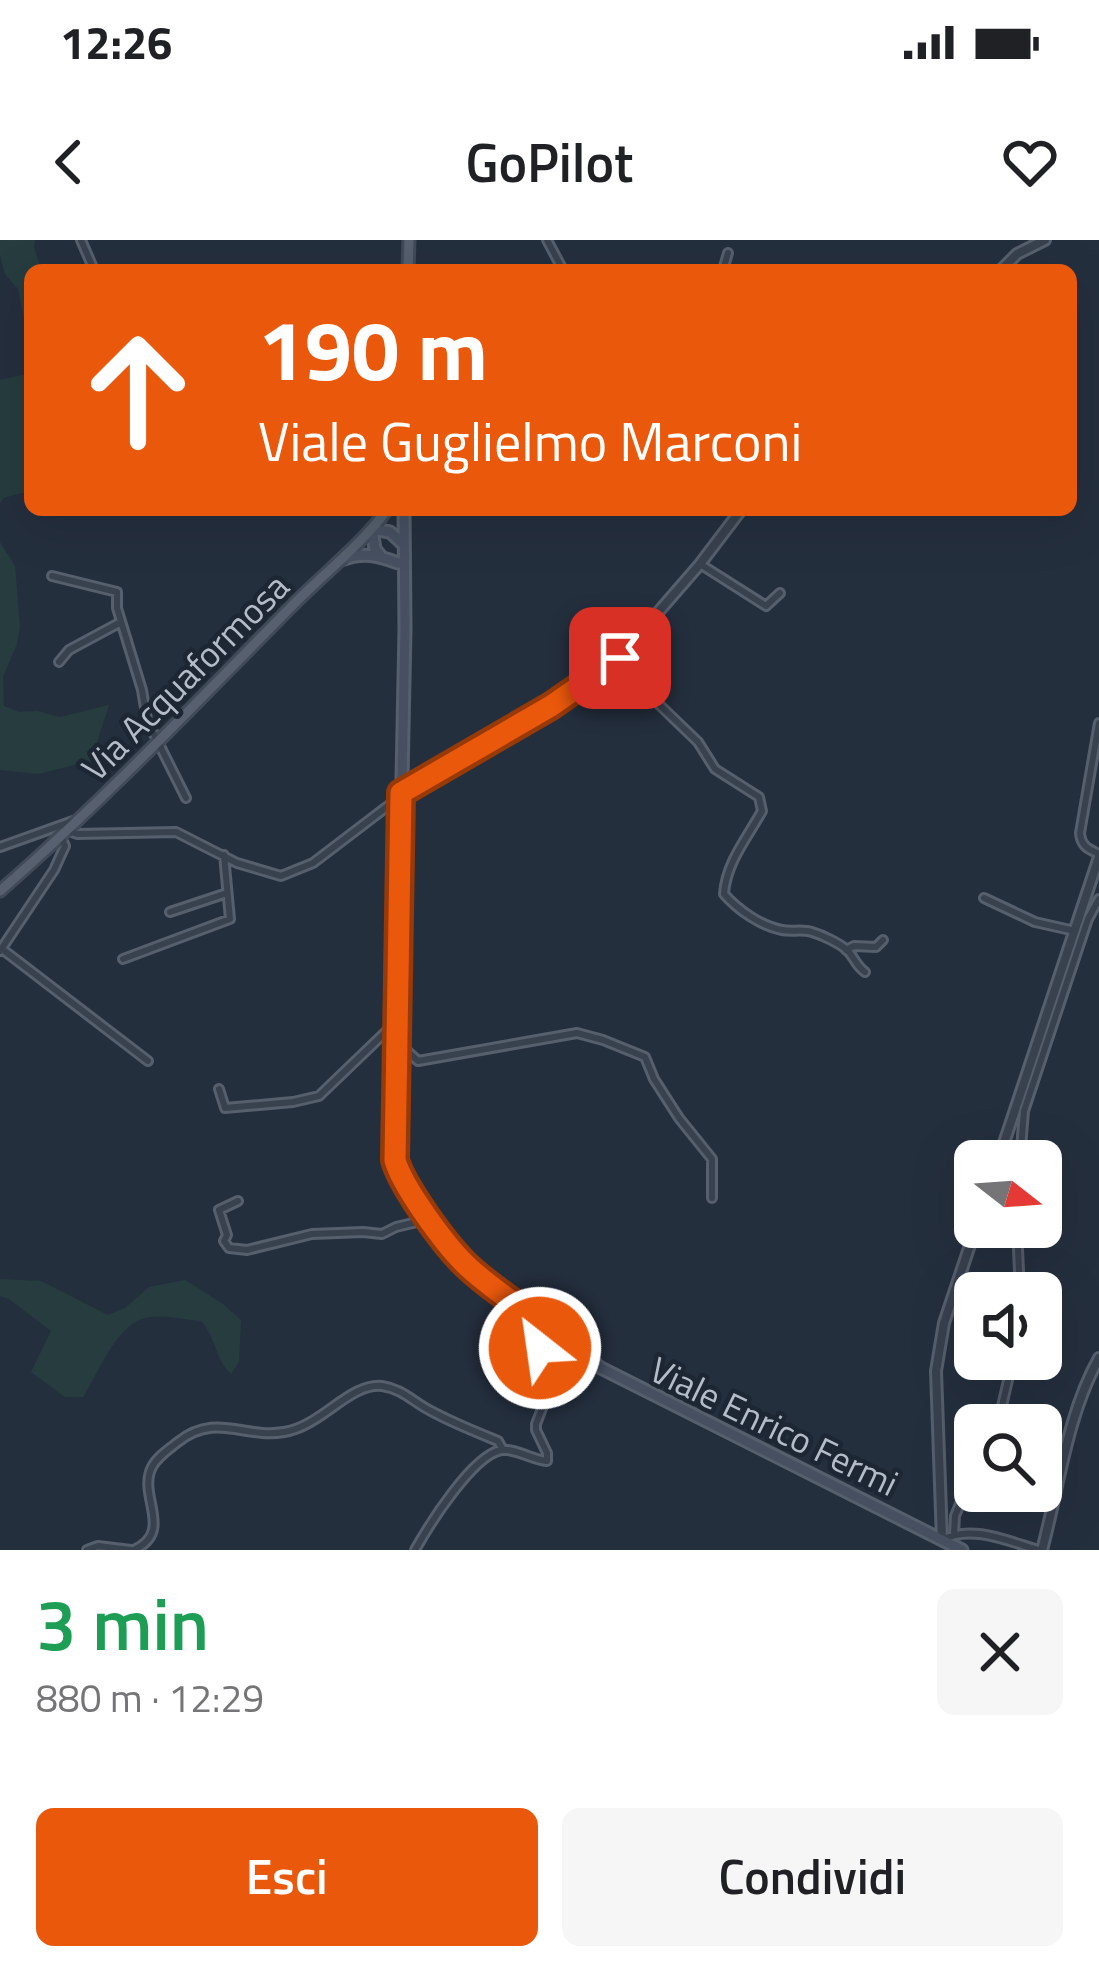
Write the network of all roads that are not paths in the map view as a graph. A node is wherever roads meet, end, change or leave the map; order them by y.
1 (1045, 240) edge
2 (728, 253) dead end
3 (725, 264) edge
4 (1007, 264) edge
5 (382, 516) edge
6 (404, 516) edge
7 (736, 516) edge
8 (372, 529) junction
9 (404, 545) junction
10 (380, 556) junction
11 (340, 561) junction
12 (400, 562) junction
13 (700, 564) junction
14 (52, 576) dead end
15 (780, 593) dead end
16 (121, 622) junction
17 (618, 660) junction
18 (58, 662) dead end
19 (1099, 723) edge
20 (160, 740) junction
21 (401, 794) junction
22 (186, 798) dead end
23 (82, 818) junction
24 (65, 834) junction
25 (0, 847) edge
26 (224, 855) junction
27 (1099, 856) edge
28 (0, 891) edge
29 (227, 893) junction
30 (984, 898) dead end
31 (1099, 899) edge
32 (170, 912) dead end
33 (1075, 931) junction
34 (883, 940) dead end
35 (1, 950) edge
36 (846, 950) junction
37 (123, 959) dead end
38 (866, 972) dead end
39 (396, 1022) junction
40 (396, 1040) junction
41 (148, 1061) dead end
42 (219, 1089) dead end
43 (1005, 1140) edge
44 (1022, 1140) edge
45 (712, 1198) dead end
46 (238, 1201) dead end
47 (425, 1212) junction
48 (969, 1248) edge
49 (540, 1322) junction
50 (1099, 1358) edge
51 (503, 1450) junction
52 (958, 1512) edge
53 (954, 1535) junction
54 (941, 1547) edge
55 (87, 1550) edge
56 (133, 1550) edge
57 (415, 1550) edge
58 (962, 1550) edge
59 (1040, 1550) edge

1 - 4 street
2 - 3 street
5 - 8 main road, Via Acquaformosa
6 - 9 main road, Viale Enrico Fermi
7 - 13 street
8 - 9 main road
8 - 10 main road
8 - 11 main road, Via Acquaformosa
9 - 12 main road, Viale Enrico Fermi
10 - 11 main road
10 - 12 main road
11 - 20 main road, Via Acquaformosa
12 - 21 main road, Viale Enrico Fermi
13 - 15 street
13 - 17 street
14 - 16 street
16 - 18 street
16 - 20 street
17 - 21 street
17 - 36 street
19 - 27 street
20 - 22 street
20 - 23 main road, Via Acquaformosa
21 - 26 street
21 - 39 main road, Viale Enrico Fermi
23 - 24 main road, Via Acquaformosa
23 - 25 street
24 - 26 street
24 - 28 main road, Via Acquaformosa
24 - 35 street
26 - 29 street
27 - 33 street
29 - 32 street
29 - 37 street
30 - 33 street
31 - 44 street
33 - 43 street
34 - 36 street
35 - 41 street
36 - 38 street
39 - 40 main road, Viale Enrico Fermi
39 - 42 street
40 - 45 street
40 - 47 main road, Viale Enrico Fermi
46 - 47 street
47 - 49 main road, Viale Enrico Fermi
48 - 54 street
49 - 51 street
49 - 54 main road, Viale Enrico Fermi
50 - 59 street
51 - 56 street
51 - 57 street
52 - 53 street
53 - 54 street
53 - 59 street
54 - 58 main road, Viale Enrico Fermi
55 - 56 street

